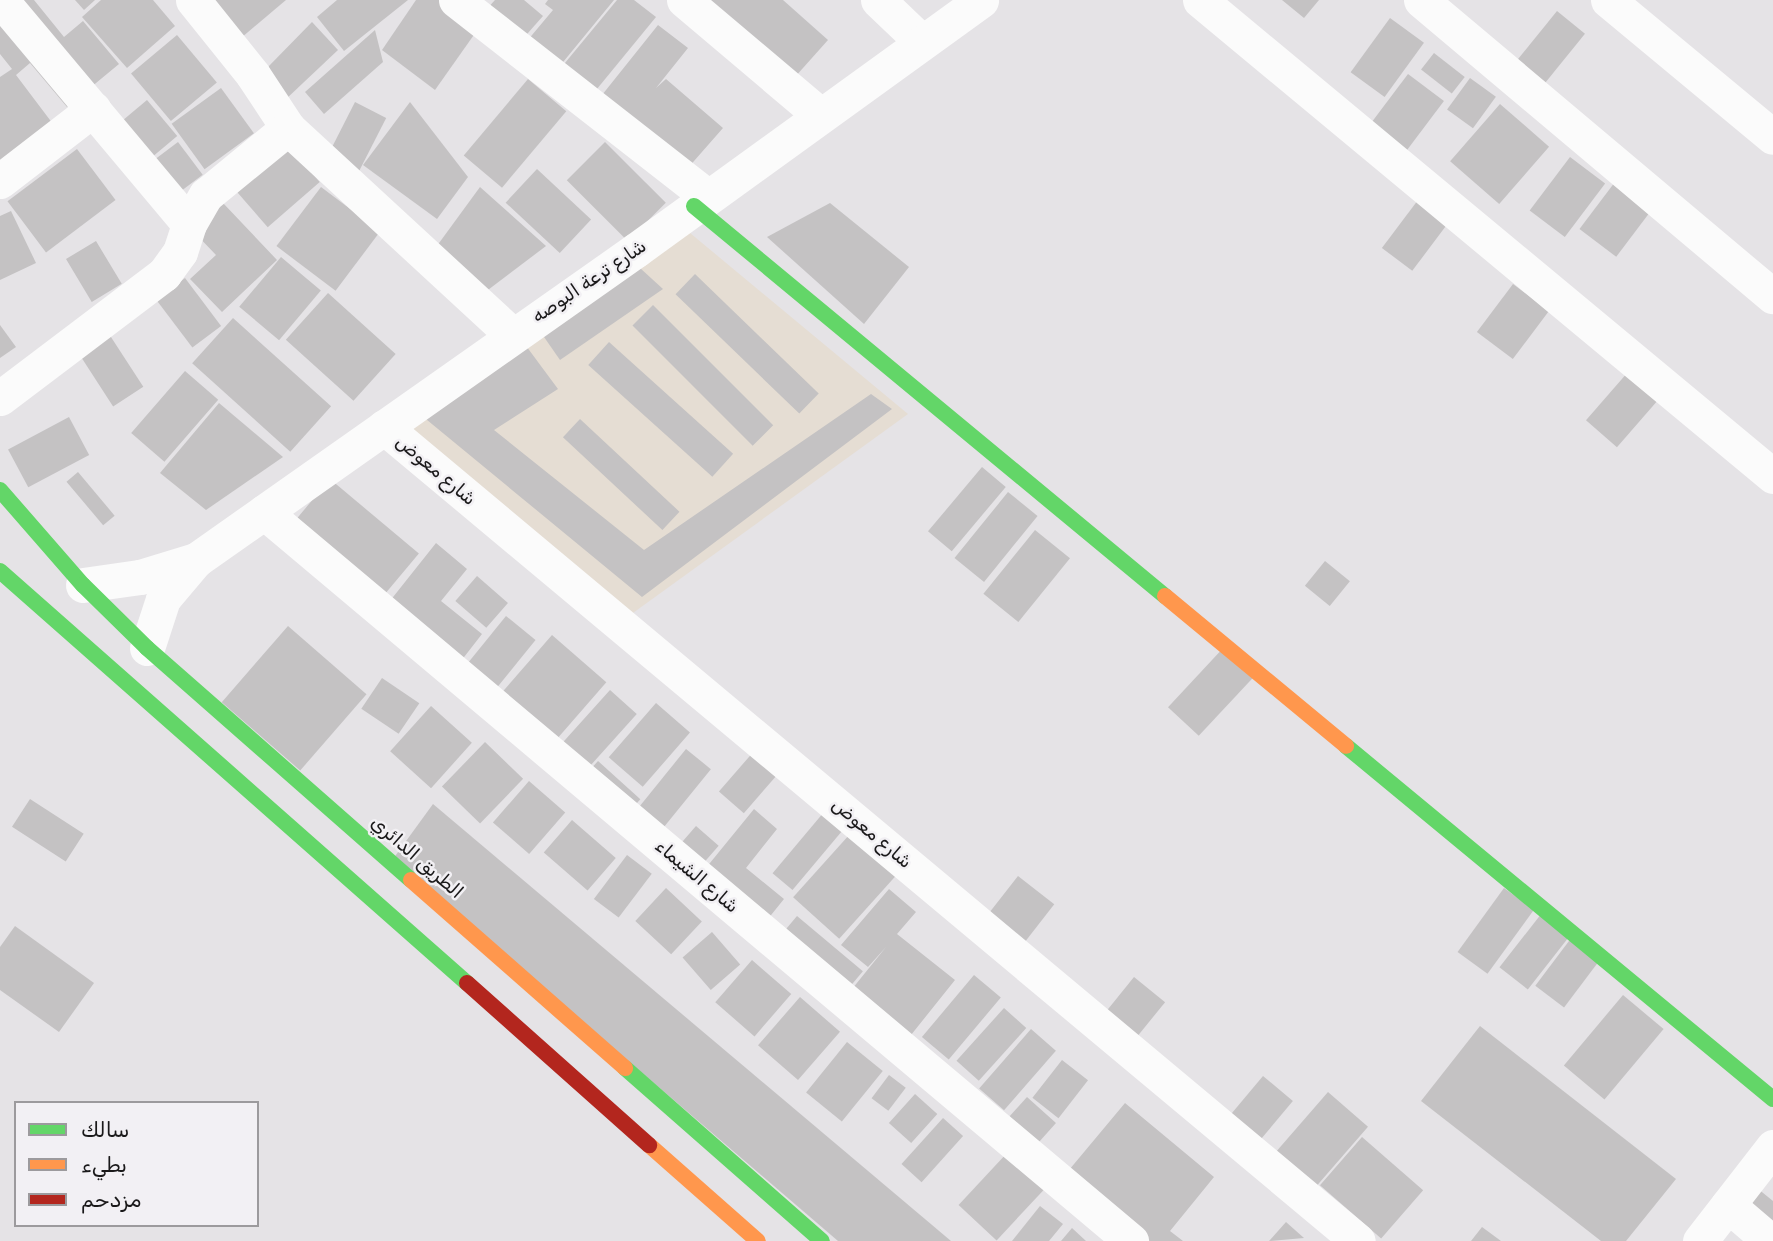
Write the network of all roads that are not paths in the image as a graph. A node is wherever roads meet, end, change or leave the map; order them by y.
1 (1, 0) edge
2 (193, 0) edge
3 (456, 0) edge
4 (684, 0) edge
5 (878, 0) edge
6 (981, 0) edge
7 (1200, 0) edge
8 (1421, 0) edge
9 (1608, 0) edge
10 (922, 42) junction
11 (93, 108) junction
12 (820, 115) junction
13 (288, 128) junction
14 (1773, 137) edge
15 (0, 181) edge
16 (700, 201) junction
17 (189, 224) junction
18 (1773, 296) edge
19 (511, 334) junction
20 (0, 398) edge
21 (384, 426) junction
22 (1773, 476) edge
23 (0, 489) edge
24 (264, 512) junction
25 (196, 560) junction
26 (0, 572) edge
27 (83, 585) junction
28 (147, 648) junction
29 (1773, 1099) edge
30 (1773, 1147) edge
31 (1728, 1205) junction
32 (758, 1241) edge
33 (822, 1241) edge
34 (1131, 1241) edge
35 (1358, 1241) edge
36 (1700, 1241) edge
37 (1770, 1241) edge

1 - 11 street
2 - 13 street
3 - 16 street
4 - 12 street
5 - 10 street
6 - 10 street, شارع ترعة البوصه
7 - 22 street
8 - 18 street
9 - 14 street
10 - 12 street, شارع ترعة البوصه
11 - 15 street
11 - 17 street
12 - 16 street, شارع ترعة البوصه
13 - 17 street
13 - 19 street
16 - 19 street, شارع ترعة البوصه
16 - 29 main road
17 - 20 street
19 - 21 street, شارع ترعة البوصه
21 - 24 street, شارع ترعة البوصه
21 - 35 street, شارع معوض
23 - 27 main road, الطريق الدائري
24 - 25 street, شارع ترعة البوصه
24 - 34 street, شارع الشيماء
25 - 27 street
25 - 28 street
26 - 32 main road
27 - 28 main road, الطريق الدائري
28 - 33 main road, الطريق الدائري
30 - 31 street
31 - 36 street
31 - 37 street

